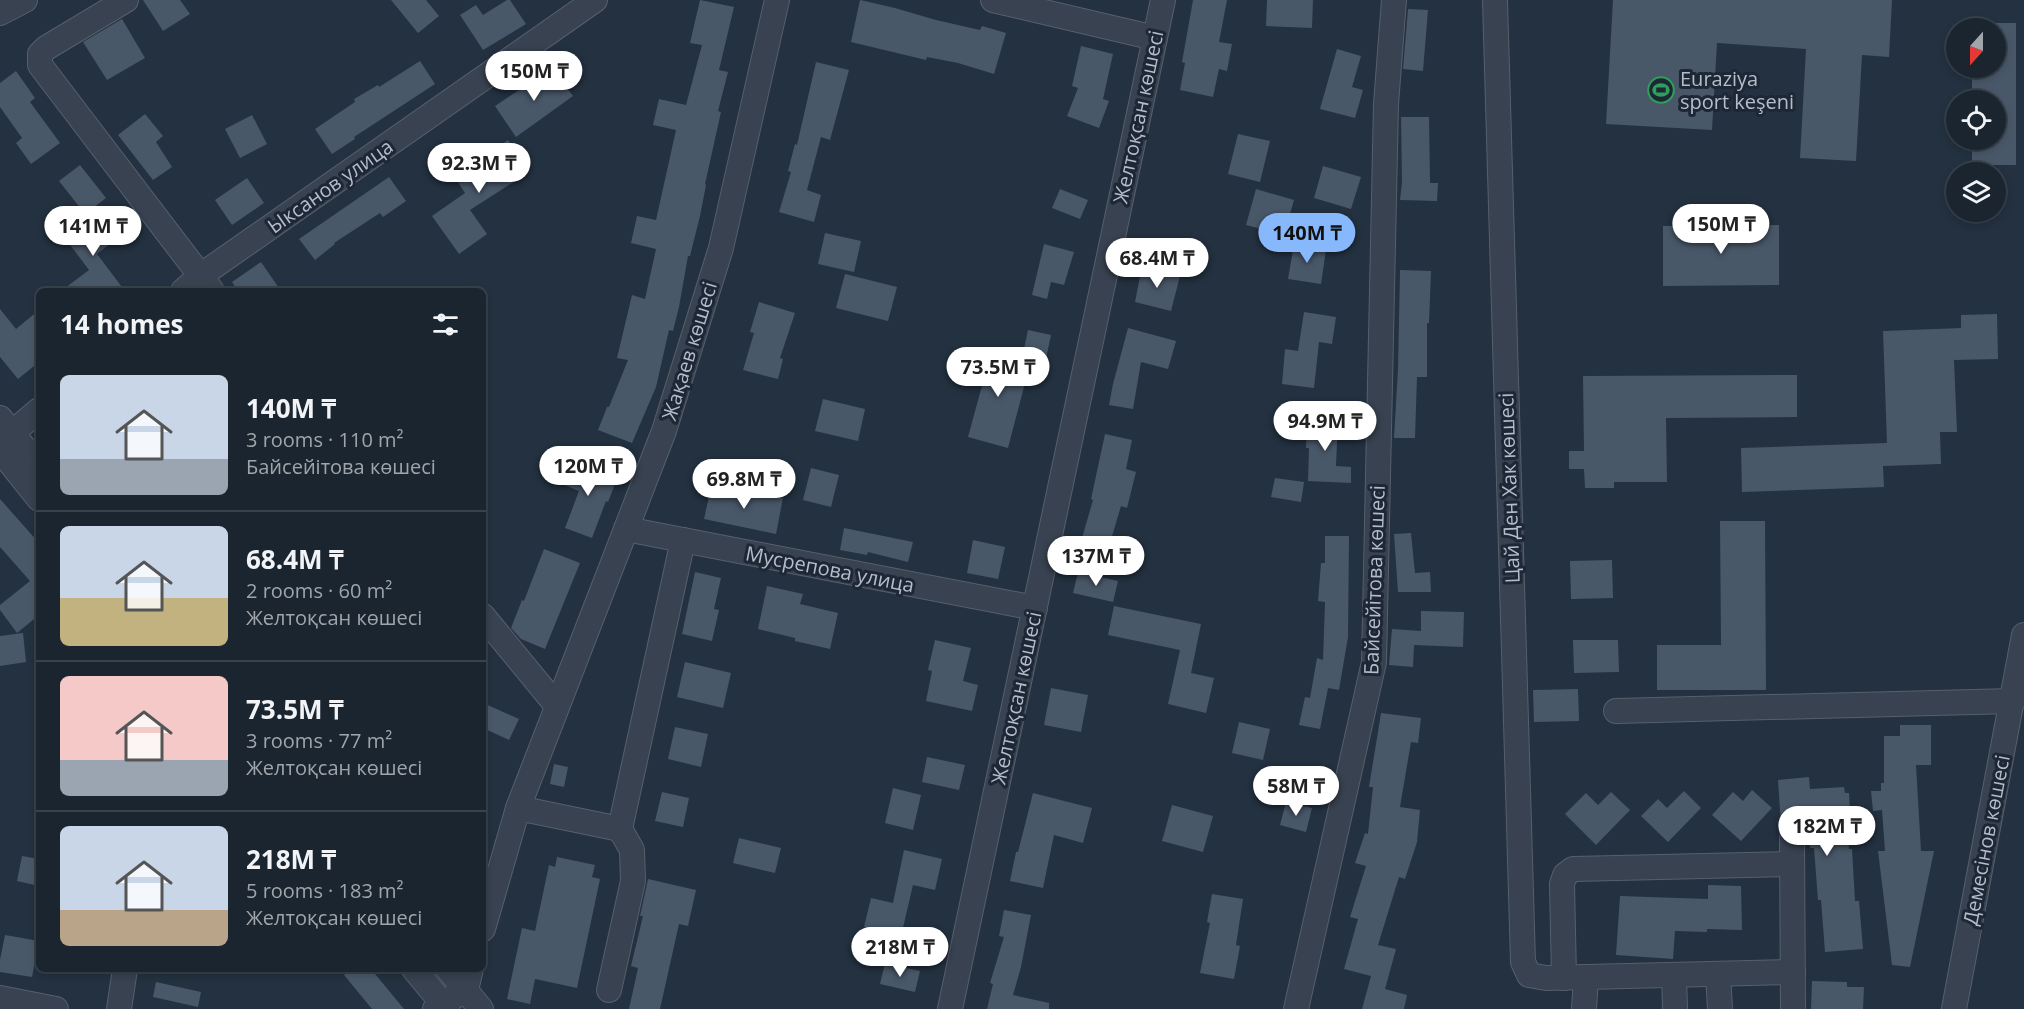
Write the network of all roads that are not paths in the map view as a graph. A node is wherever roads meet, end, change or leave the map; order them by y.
1 (25, 0) edge
2 (126, 0) edge
3 (596, 0) edge
4 (777, 0) edge
5 (993, 0) edge
6 (1163, 0) edge
7 (1394, 0) edge
8 (1495, 0) edge
9 (0, 13) edge
10 (1155, 38) junction
11 (198, 286) edge
12 (36, 413) edge
13 (5, 449) edge
14 (36, 464) edge
15 (36, 495) edge
16 (626, 529) junction
17 (683, 540) junction
18 (1035, 609) junction
19 (486, 620) edge
20 (2024, 635) edge
21 (2013, 701) junction
22 (558, 706) junction
23 (1616, 711) dead end
24 (518, 808) junction
25 (620, 829) junction
26 (1792, 838) dead end
27 (1792, 864) junction
28 (486, 919) edge
29 (125, 972) edge
30 (416, 972) edge
31 (454, 972) edge
32 (1793, 972) junction
33 (1718, 974) junction
34 (1674, 975) junction
35 (1575, 977) junction
36 (469, 979) edge
37 (609, 990) dead end
38 (0, 998) edge
39 (441, 1007) edge
40 (56, 1009) edge
41 (119, 1009) edge
42 (481, 1009) edge
43 (950, 1009) edge
44 (1296, 1009) edge
45 (1584, 1009) edge
46 (1675, 1009) edge
47 (1720, 1009) edge
48 (1793, 1009) edge
49 (1954, 1009) edge

1 - 9 street
2 - 11 street
3 - 11 street, Ыксанов улица
4 - 16 street, Жақаев көшесі
5 - 10 street
6 - 10 street, Желтоқсан көшесі
7 - 44 street, Байсейітова көшесі
8 - 35 street, Цай Ден Хак көшесі
10 - 18 street, Желтоқсан көшесі
12 - 13 street
13 - 14 street
13 - 15 street
16 - 17 street, Мусрепова улица
16 - 22 street, Жақаев көшесі
17 - 18 street, Мусрепова улица
17 - 25 street
18 - 43 street, Желтоқсан көшесі
19 - 22 street
20 - 21 street, Демесінов көшесі
21 - 23 street
21 - 49 street, Демесінов көшесі
22 - 24 street, Жақаев көшесі
24 - 25 street
24 - 28 street, Жақаев көшесі
25 - 37 street
26 - 27 street
27 - 32 street
27 - 35 street
29 - 41 street
30 - 39 street
31 - 36 street
32 - 33 street
32 - 48 street
33 - 34 street
33 - 47 street
34 - 35 street
34 - 46 street
35 - 45 street
36 - 39 street
36 - 42 street
38 - 40 street

